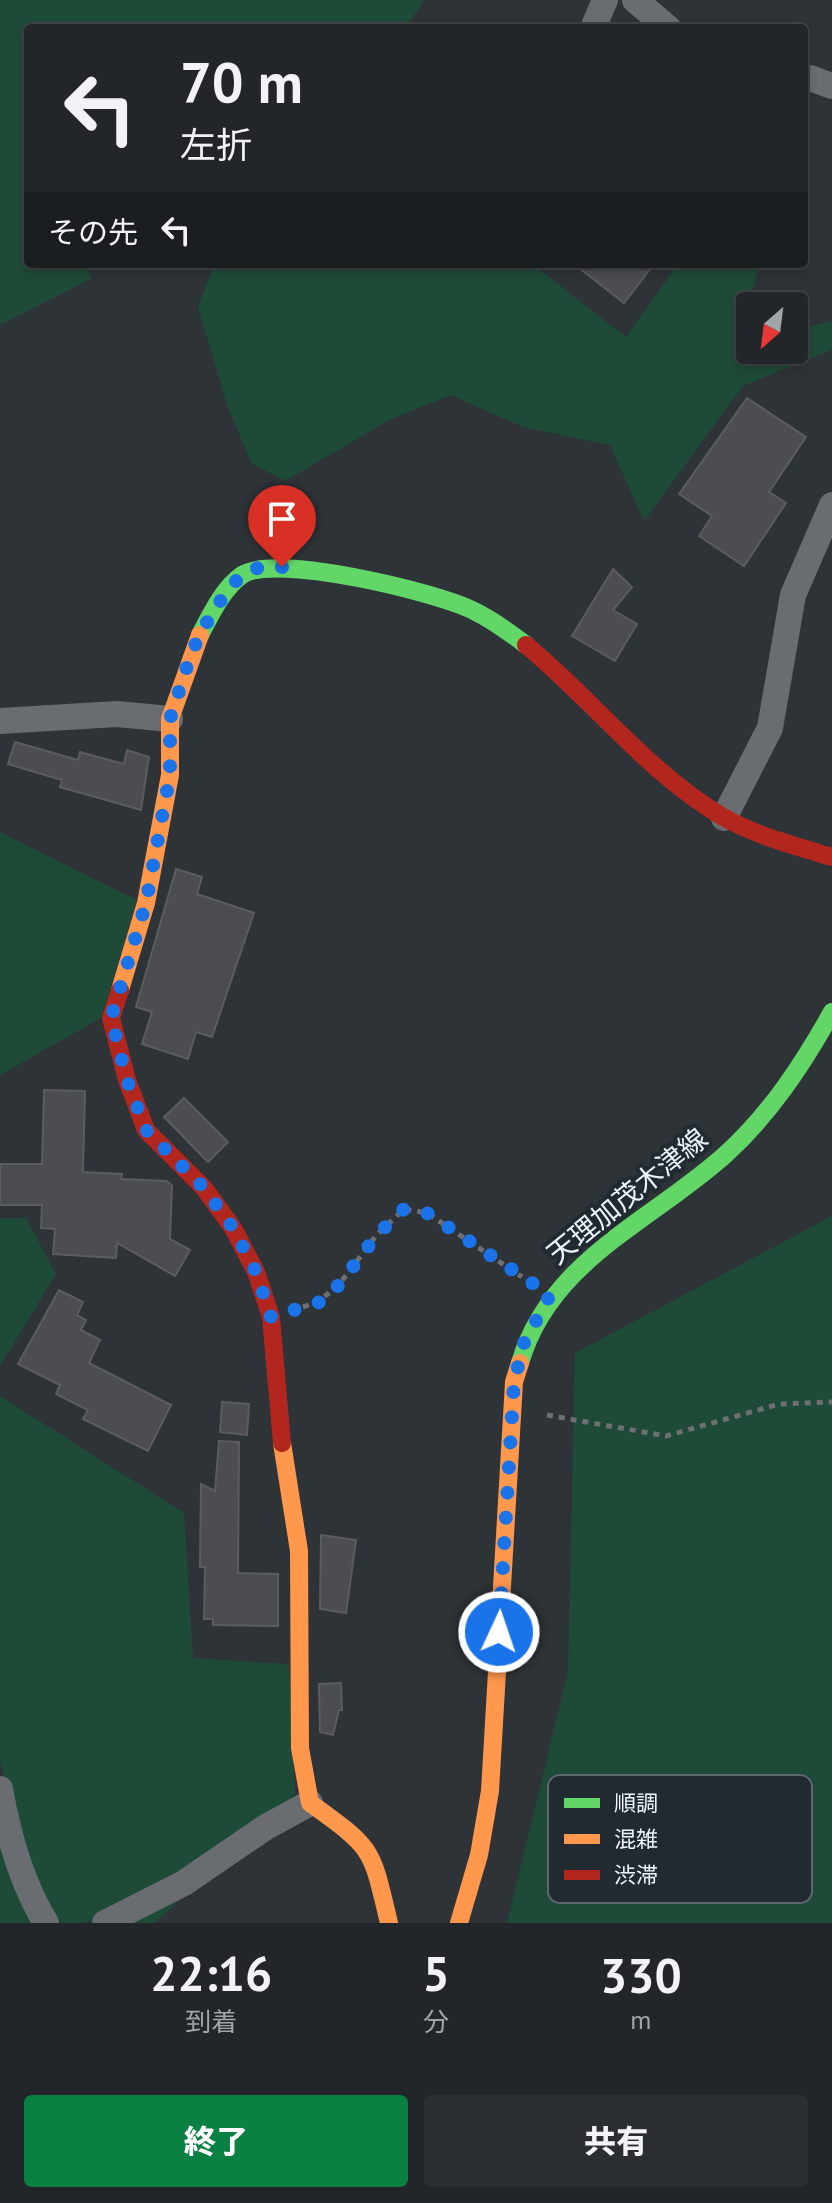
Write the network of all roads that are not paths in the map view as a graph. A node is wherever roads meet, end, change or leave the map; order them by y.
1 (605, 0) edge
2 (635, 0) edge
3 (595, 24) edge
4 (663, 24) edge
5 (808, 79) edge
6 (832, 86) edge
7 (832, 505) edge
8 (170, 719) junction
9 (0, 721) edge
10 (724, 818) junction
11 (832, 857) edge
12 (832, 1012) edge
13 (0, 1789) edge
14 (310, 1803) junction
15 (46, 1923) edge
16 (105, 1923) edge
17 (389, 1923) edge
18 (459, 1923) edge

1 - 3 street
2 - 4 street
5 - 6 street
7 - 10 street
8 - 9 street
8 - 10 street
8 - 14 street
10 - 11 street
12 - 18 street, 天理加茂木津線
13 - 15 street
14 - 16 street
14 - 17 street

